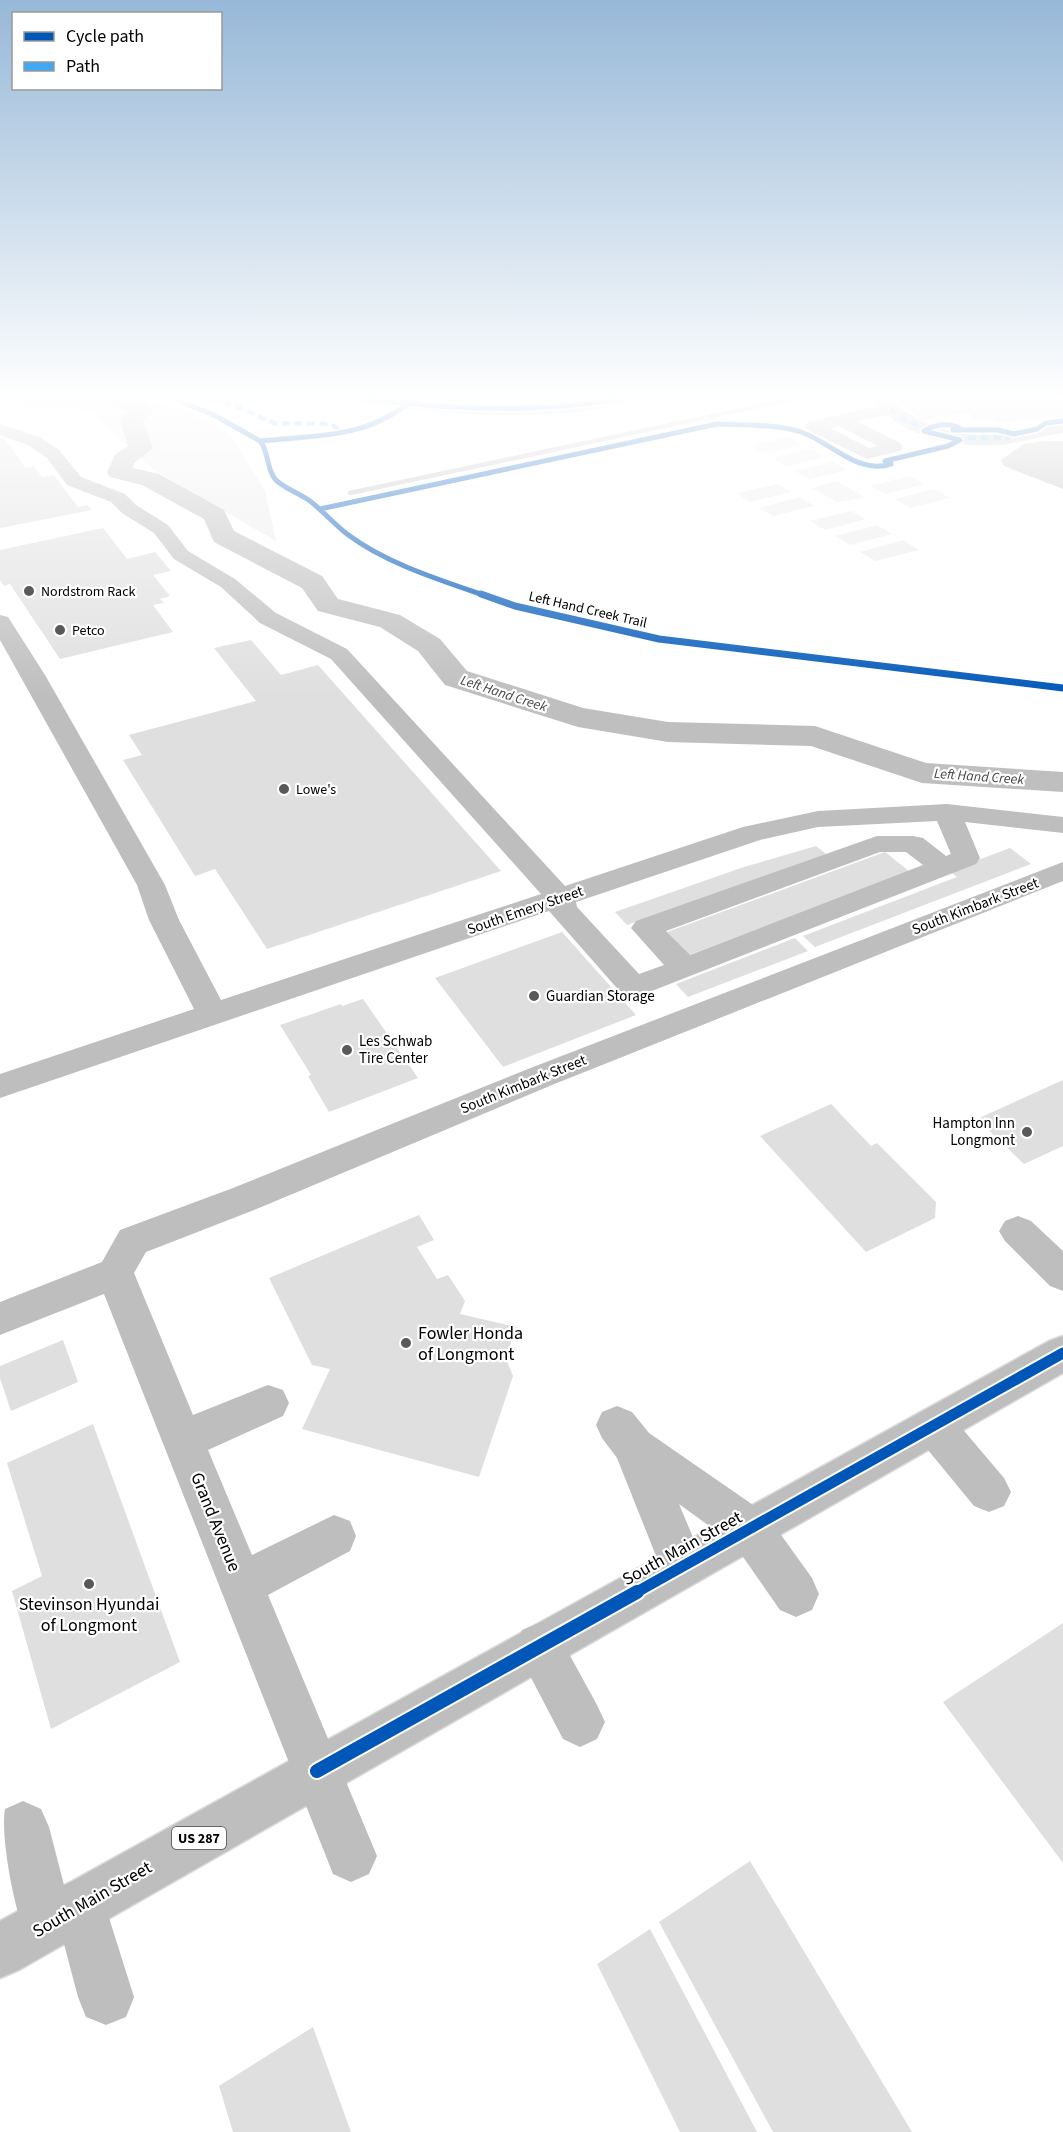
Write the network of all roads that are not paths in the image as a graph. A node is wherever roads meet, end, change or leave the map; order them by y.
1 (118, 498) edge
2 (0, 622) edge
3 (947, 812) junction
4 (1063, 825) edge
5 (943, 867) junction
6 (1063, 871) edge
7 (560, 898) junction
8 (685, 968) junction
9 (213, 1015) junction
10 (0, 1086) edge
11 (1018, 1231) dead end
12 (115, 1273) junction
13 (1063, 1275) edge
14 (0, 1319) edge
15 (1063, 1353) edge
16 (268, 1403) dead end
17 (934, 1425) junction
18 (183, 1442) junction
19 (989, 1492) dead end
20 (750, 1529) junction
21 (334, 1536) dead end
22 (682, 1566) junction
23 (241, 1585) junction
24 (796, 1594) dead end
25 (539, 1647) junction
26 (580, 1722) dead end
27 (317, 1771) junction
28 (23, 1827) dead end
29 (351, 1856) dead end
30 (64, 1914) junction
31 (0, 1951) edge
32 (106, 1997) dead end

1 - 7 street
2 - 9 street
3 - 4 street, South Emery Street
3 - 5 street
3 - 7 street, South Emery Street
5 - 8 street
5 - 8 street
6 - 12 street, South Kimbark Street
7 - 8 street
7 - 9 street, South Emery Street
9 - 10 street, South Emery Street
11 - 13 street
12 - 14 street
12 - 18 street, Grand Avenue
15 - 17 street, South Main Street / US 287
16 - 18 street
17 - 19 street
17 - 20 street, South Main Street / US 287
18 - 23 street, Grand Avenue
20 - 22 street, South Main Street / US 287
20 - 22 street
20 - 24 street
21 - 23 street
22 - 25 street, South Main Street / US 287
23 - 27 street, Grand Avenue
25 - 26 street
25 - 27 street, South Main Street / US 287
27 - 29 street, Grand Avenue
27 - 30 street, South Main Street / US 287
28 - 30 street
30 - 31 street, South Main Street / US 287
30 - 32 street

